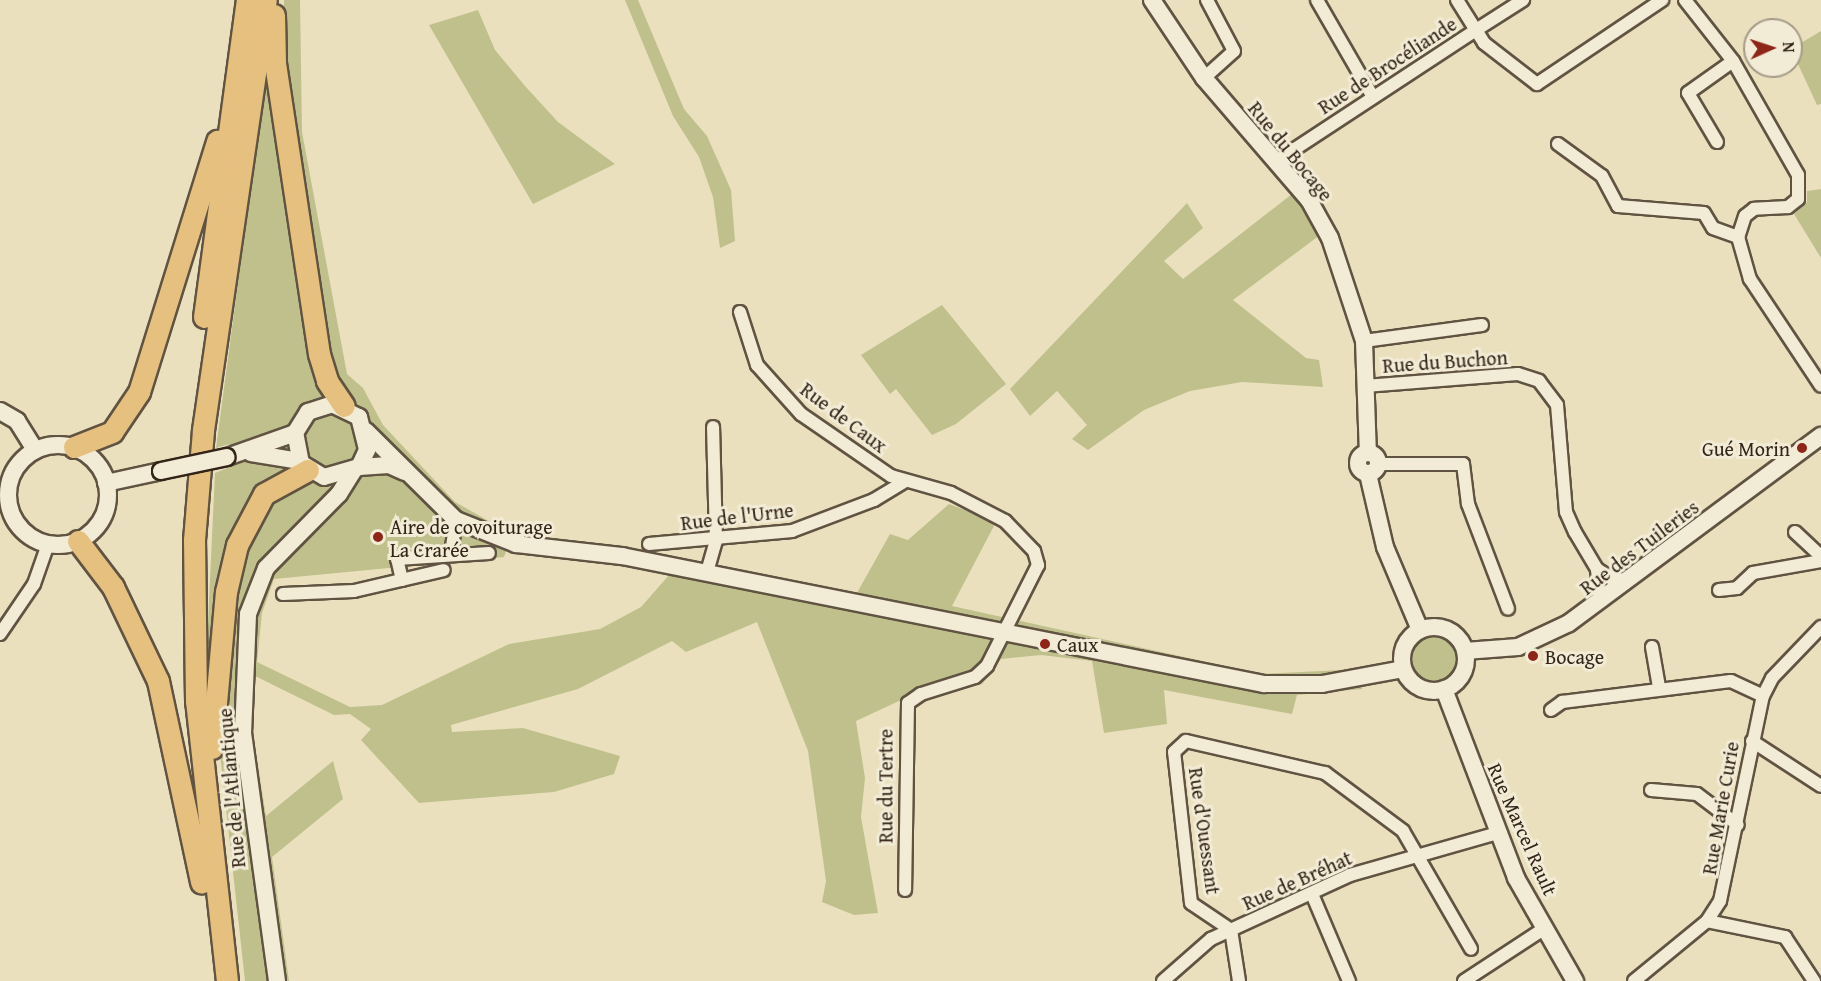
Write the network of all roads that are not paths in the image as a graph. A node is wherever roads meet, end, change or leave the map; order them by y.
1 (248, 0) edge
2 (266, 0) edge
3 (274, 0) edge
4 (1152, 0) edge
5 (1208, 0) edge
6 (1317, 0) edge
7 (1456, 0) edge
8 (1523, 0) edge
9 (1662, 0) edge
10 (1685, 0) edge
11 (1476, 30) junction
12 (243, 35) junction
13 (1733, 61) junction
14 (1204, 78) junction
15 (1373, 97) junction
16 (1717, 142) dead end
17 (1558, 144) dead end
18 (1275, 162) junction
19 (1738, 237) junction
20 (740, 312) dead end
21 (1482, 325) dead end
22 (1364, 341) junction
23 (1365, 386) junction
24 (1821, 386) edge
25 (344, 406) junction
26 (0, 411) edge
27 (713, 427) dead end
28 (366, 431) junction
29 (295, 433) junction
30 (1821, 436) edge
31 (74, 447) junction
32 (35, 450) junction
33 (248, 453) junction
34 (1371, 463) junction
35 (309, 468) junction
36 (356, 468) junction
37 (411, 475) junction
38 (904, 482) junction
39 (106, 483) junction
40 (4, 492) edge
41 (324, 510) junction
42 (8, 519) edge
43 (456, 520) junction
44 (1795, 532) dead end
45 (716, 540) junction
46 (78, 541) junction
47 (48, 544) junction
48 (649, 544) dead end
49 (489, 553) dead end
50 (451, 554) junction
51 (1821, 558) edge
52 (1597, 569) junction
53 (444, 570) dead end
54 (706, 572) junction
55 (402, 580) junction
56 (1628, 580) junction
57 (1719, 590) dead end
58 (283, 594) dead end
59 (1600, 601) junction
60 (1508, 609) dead end
61 (1821, 627) edge
62 (1420, 630) junction
63 (1006, 632) junction
64 (0, 634) edge
65 (1652, 647) dead end
66 (1465, 651) junction
67 (1403, 669) junction
68 (1659, 687) junction
69 (1444, 689) junction
70 (1763, 696) junction
71 (1551, 710) dead end
72 (1752, 741) junction
73 (1821, 786) edge
74 (1651, 790) dead end
75 (1738, 825) junction
76 (1497, 833) junction
77 (1417, 857) junction
78 (201, 882) junction
79 (904, 890) dead end
80 (1312, 894) junction
81 (218, 904) junction
82 (1707, 921) junction
83 (1545, 928) junction
84 (1231, 930) junction
85 (1471, 948) dead end
86 (213, 981) edge
87 (227, 981) edge
88 (277, 981) edge
89 (1163, 981) edge
90 (1239, 981) edge
91 (1349, 981) edge
92 (1464, 981) edge
93 (1575, 981) edge
94 (1634, 981) edge
95 (1814, 981) edge

1 - 12 highway
2 - 81 highway
3 - 25 highway
4 - 14 street, Rue du Bocage
5 - 14 street
6 - 15 street
7 - 11 street
8 - 11 street
9 - 11 street, Rue de Brocéliande
10 - 13 street
11 - 15 street, Rue de Brocéliande
12 - 31 highway
12 - 78 highway
13 - 16 street
13 - 19 street
14 - 18 street, Rue du Bocage
15 - 18 street, Rue de Brocéliande
17 - 19 street
18 - 22 street, Rue du Bocage
19 - 24 street
20 - 38 street, Rue de Caux
21 - 22 street
22 - 23 street, Rue du Bocage
23 - 34 street, Rue du Bocage
23 - 52 street, Rue du Buchon
25 - 28 street
25 - 29 street
26 - 32 street
27 - 45 street
28 - 36 street
28 - 37 street
29 - 33 street
29 - 35 street
30 - 56 street, Rue des Tuileries
31 - 32 street
31 - 39 street
32 - 40 street
33 - 35 street
33 - 39 street, bridge
34 - 60 street
34 - 62 street, Rue du Bocage
35 - 36 street
35 - 41 street
35 - 81 highway
36 - 37 street
36 - 41 street, Rue de l'Atlantique
37 - 43 street
38 - 45 street, Rue de l'Urne
38 - 63 street
39 - 46 street
40 - 42 street
41 - 88 street, Rue de l'Atlantique
42 - 47 street
43 - 50 street
43 - 54 street
44 - 51 street
45 - 48 street, Rue de l'Urne
45 - 54 street
46 - 47 street
46 - 78 highway
47 - 64 street
49 - 50 street
50 - 55 street
51 - 57 street
52 - 56 street
52 - 59 street, Rue du Buchon
53 - 55 street
54 - 63 street
55 - 58 street
56 - 59 street, Rue des Tuileries
59 - 66 street, Rue des Tuileries
61 - 70 street, Rue Marie Curie
62 - 66 street
62 - 67 street
63 - 67 street
63 - 79 street, Rue du Tertre
65 - 68 street
66 - 69 street
67 - 69 street
68 - 70 street
68 - 71 street
69 - 76 street, Rue Marcel Rault
70 - 72 street, Rue Marie Curie
72 - 73 street
72 - 75 street, Rue Marie Curie
74 - 75 street
75 - 82 street, Rue Marie Curie
76 - 77 street, Rue de Bréhat
76 - 83 street, Rue Marcel Rault
77 - 80 street, Rue de Bréhat
77 - 84 street, Rue d'Ouessant
77 - 85 street
78 - 86 highway
80 - 84 street, Rue de Bréhat
80 - 91 street
81 - 87 highway
82 - 94 street, Rue Marie Curie
82 - 95 street
83 - 92 street
83 - 93 street, Rue Marcel Rault
84 - 89 street, Rue de Bréhat
84 - 90 street

